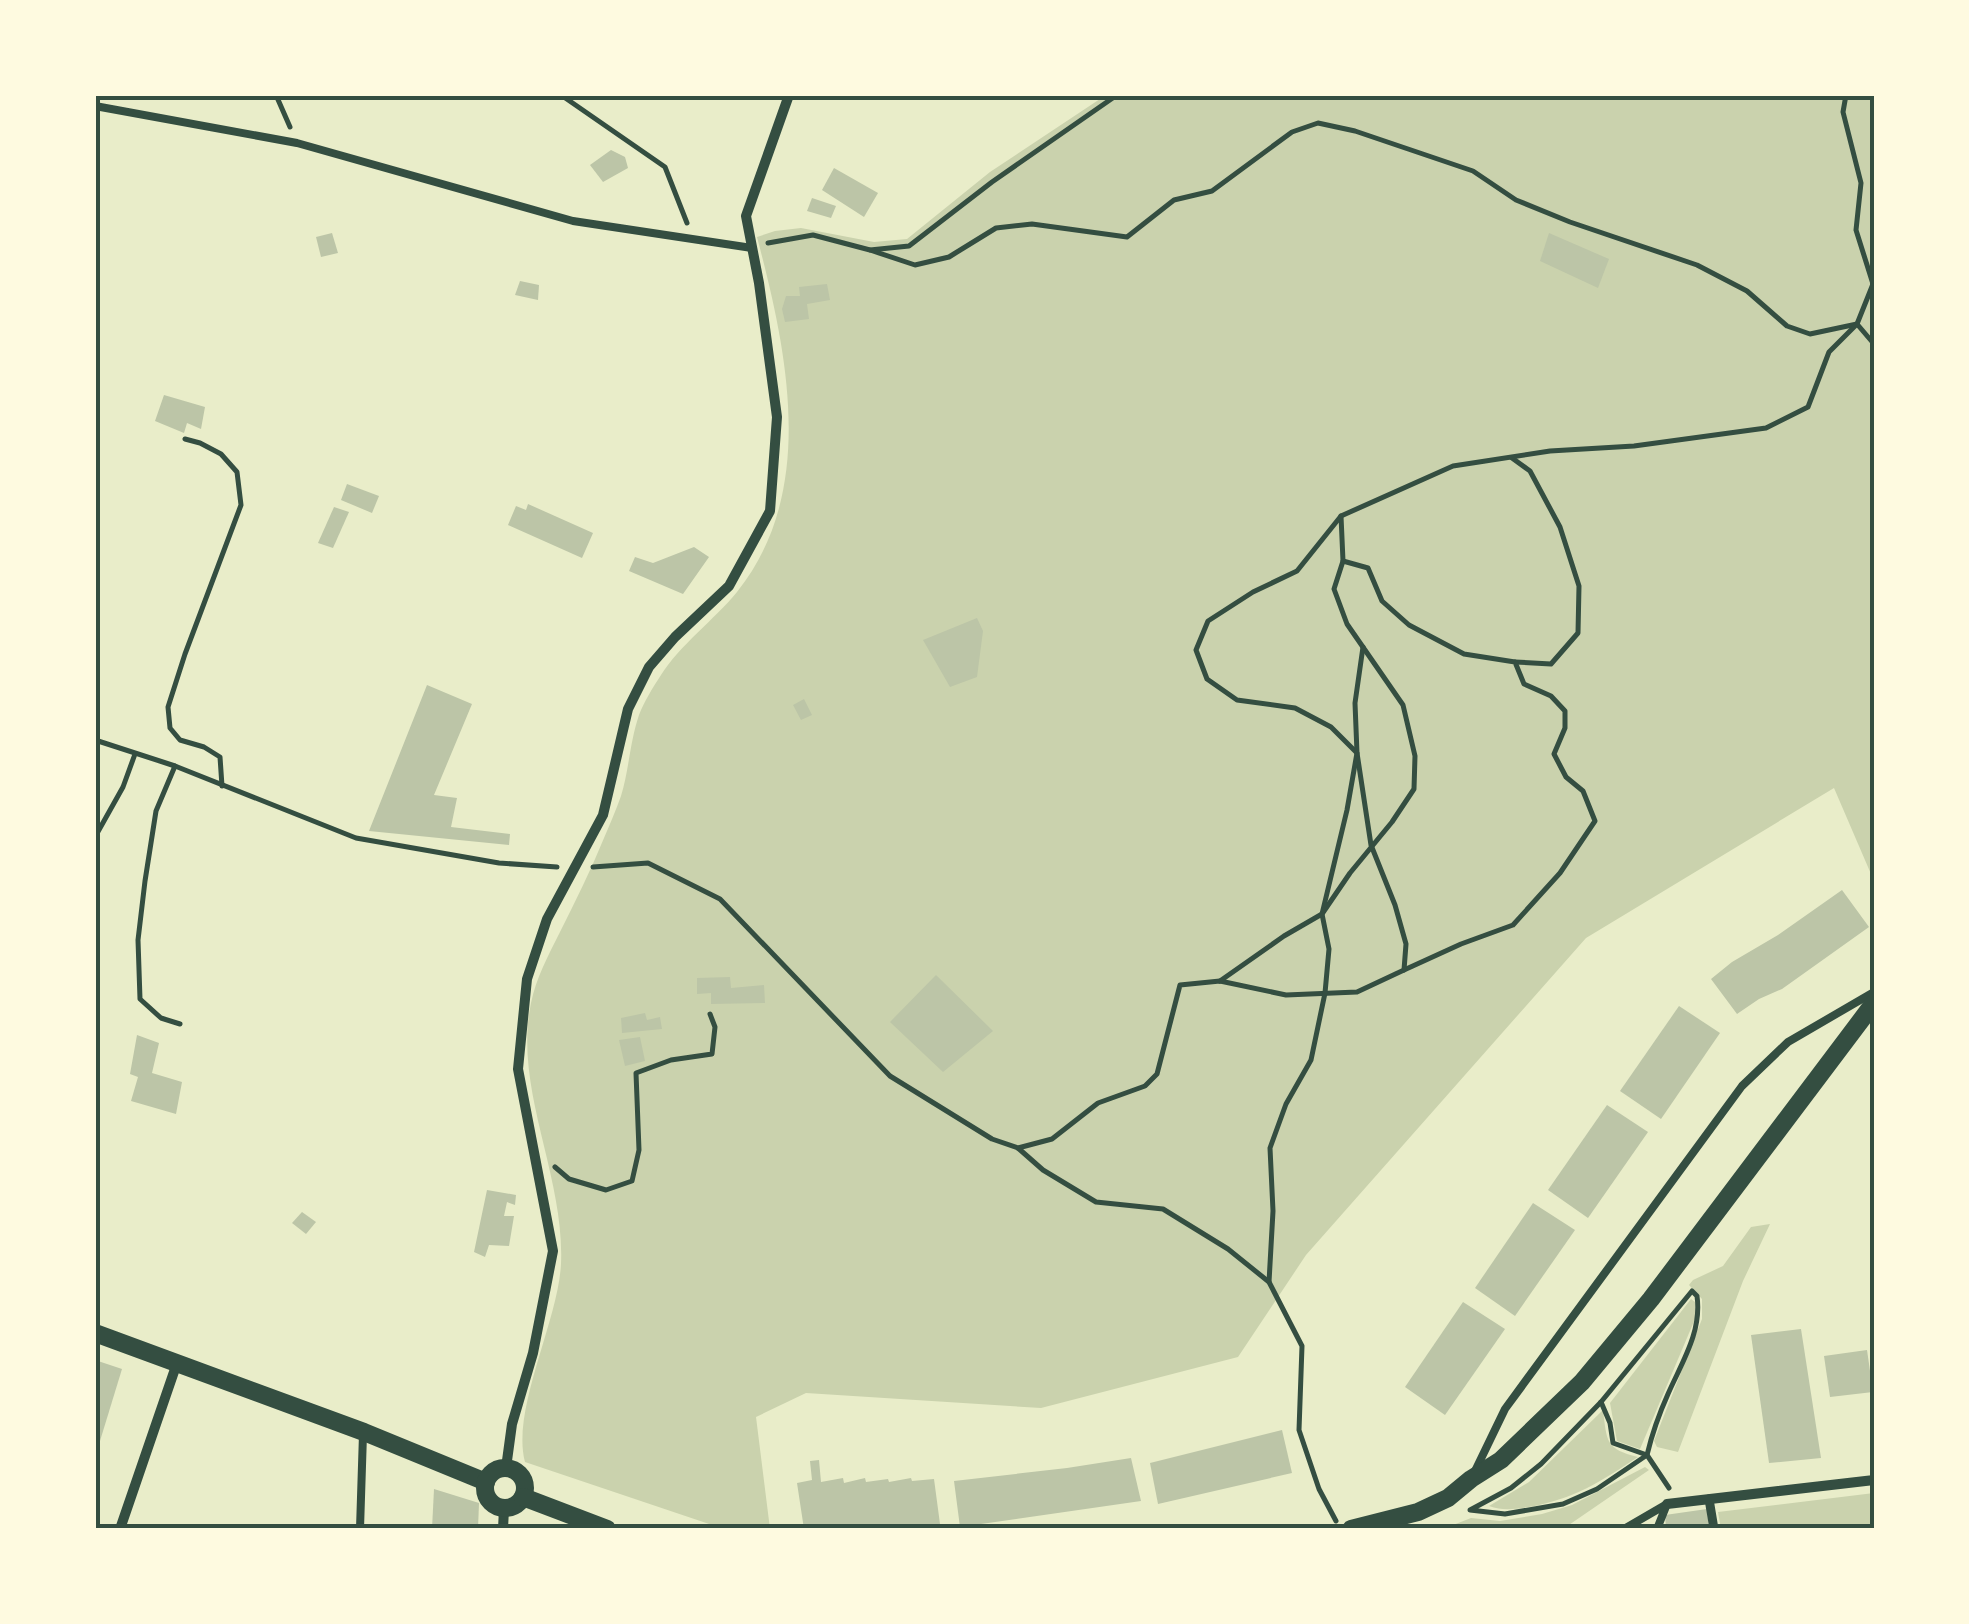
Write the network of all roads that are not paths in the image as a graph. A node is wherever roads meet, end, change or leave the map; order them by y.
1 (789, 95) edge
2 (95, 106) edge
3 (752, 248) junction
4 (1874, 992) edge
5 (1874, 1003) edge
6 (95, 1333) edge
7 (177, 1363) junction
8 (364, 1432) junction
9 (506, 1468) junction
10 (1471, 1479) junction
11 (1874, 1480) edge
12 (486, 1482) junction
13 (523, 1496) junction
14 (1709, 1499) junction
15 (1667, 1504) junction
16 (504, 1508) junction
17 (120, 1529) edge
18 (360, 1529) edge
19 (503, 1529) edge
20 (607, 1529) edge
21 (1351, 1529) edge
22 (1624, 1529) edge
23 (1657, 1529) edge
24 (1714, 1529) edge

1 - 3 street
2 - 3 lane
3 - 9 street
4 - 10 lane
5 - 10 street
6 - 7 street
7 - 8 street
7 - 17 street
8 - 12 street
8 - 18 lane
9 - 12 street
9 - 13 street
10 - 21 street
11 - 14 street
12 - 16 street
13 - 16 street
13 - 20 street
14 - 15 street
14 - 24 street
15 - 22 lane
15 - 23 lane
16 - 19 street

